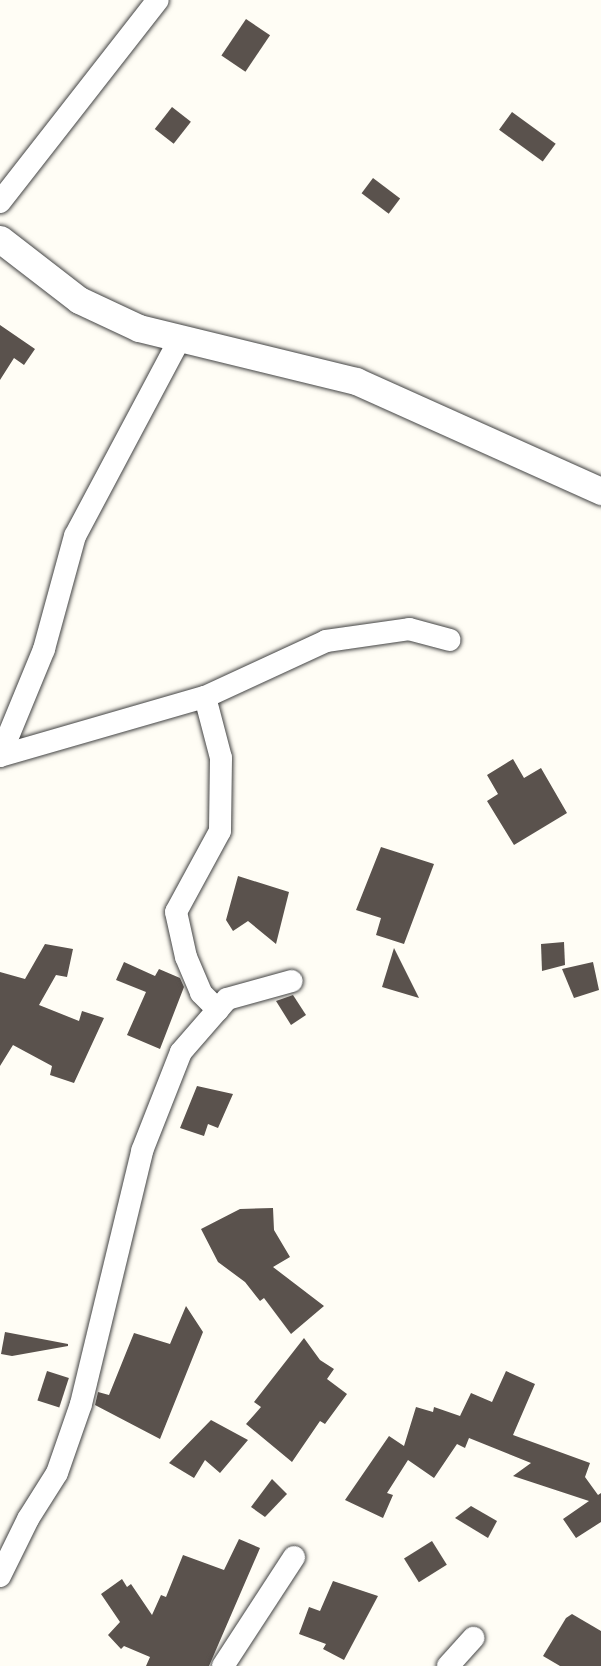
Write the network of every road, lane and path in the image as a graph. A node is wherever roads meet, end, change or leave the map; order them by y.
1 (158, 0) edge
2 (0, 202) edge
3 (0, 239) edge
4 (181, 337) junction
5 (601, 491) edge
6 (450, 640) dead end
7 (206, 697) junction
8 (0, 756) edge
9 (292, 981) dead end
10 (218, 1010) junction
11 (294, 1557) dead end
12 (0, 1576) edge
13 (473, 1638) dead end
14 (223, 1666) edge
15 (448, 1666) edge

1 - 2 street
3 - 4 street
4 - 5 street
4 - 8 street
6 - 7 street
7 - 8 street
7 - 10 street
9 - 10 street
10 - 12 street
11 - 14 street
13 - 15 street

